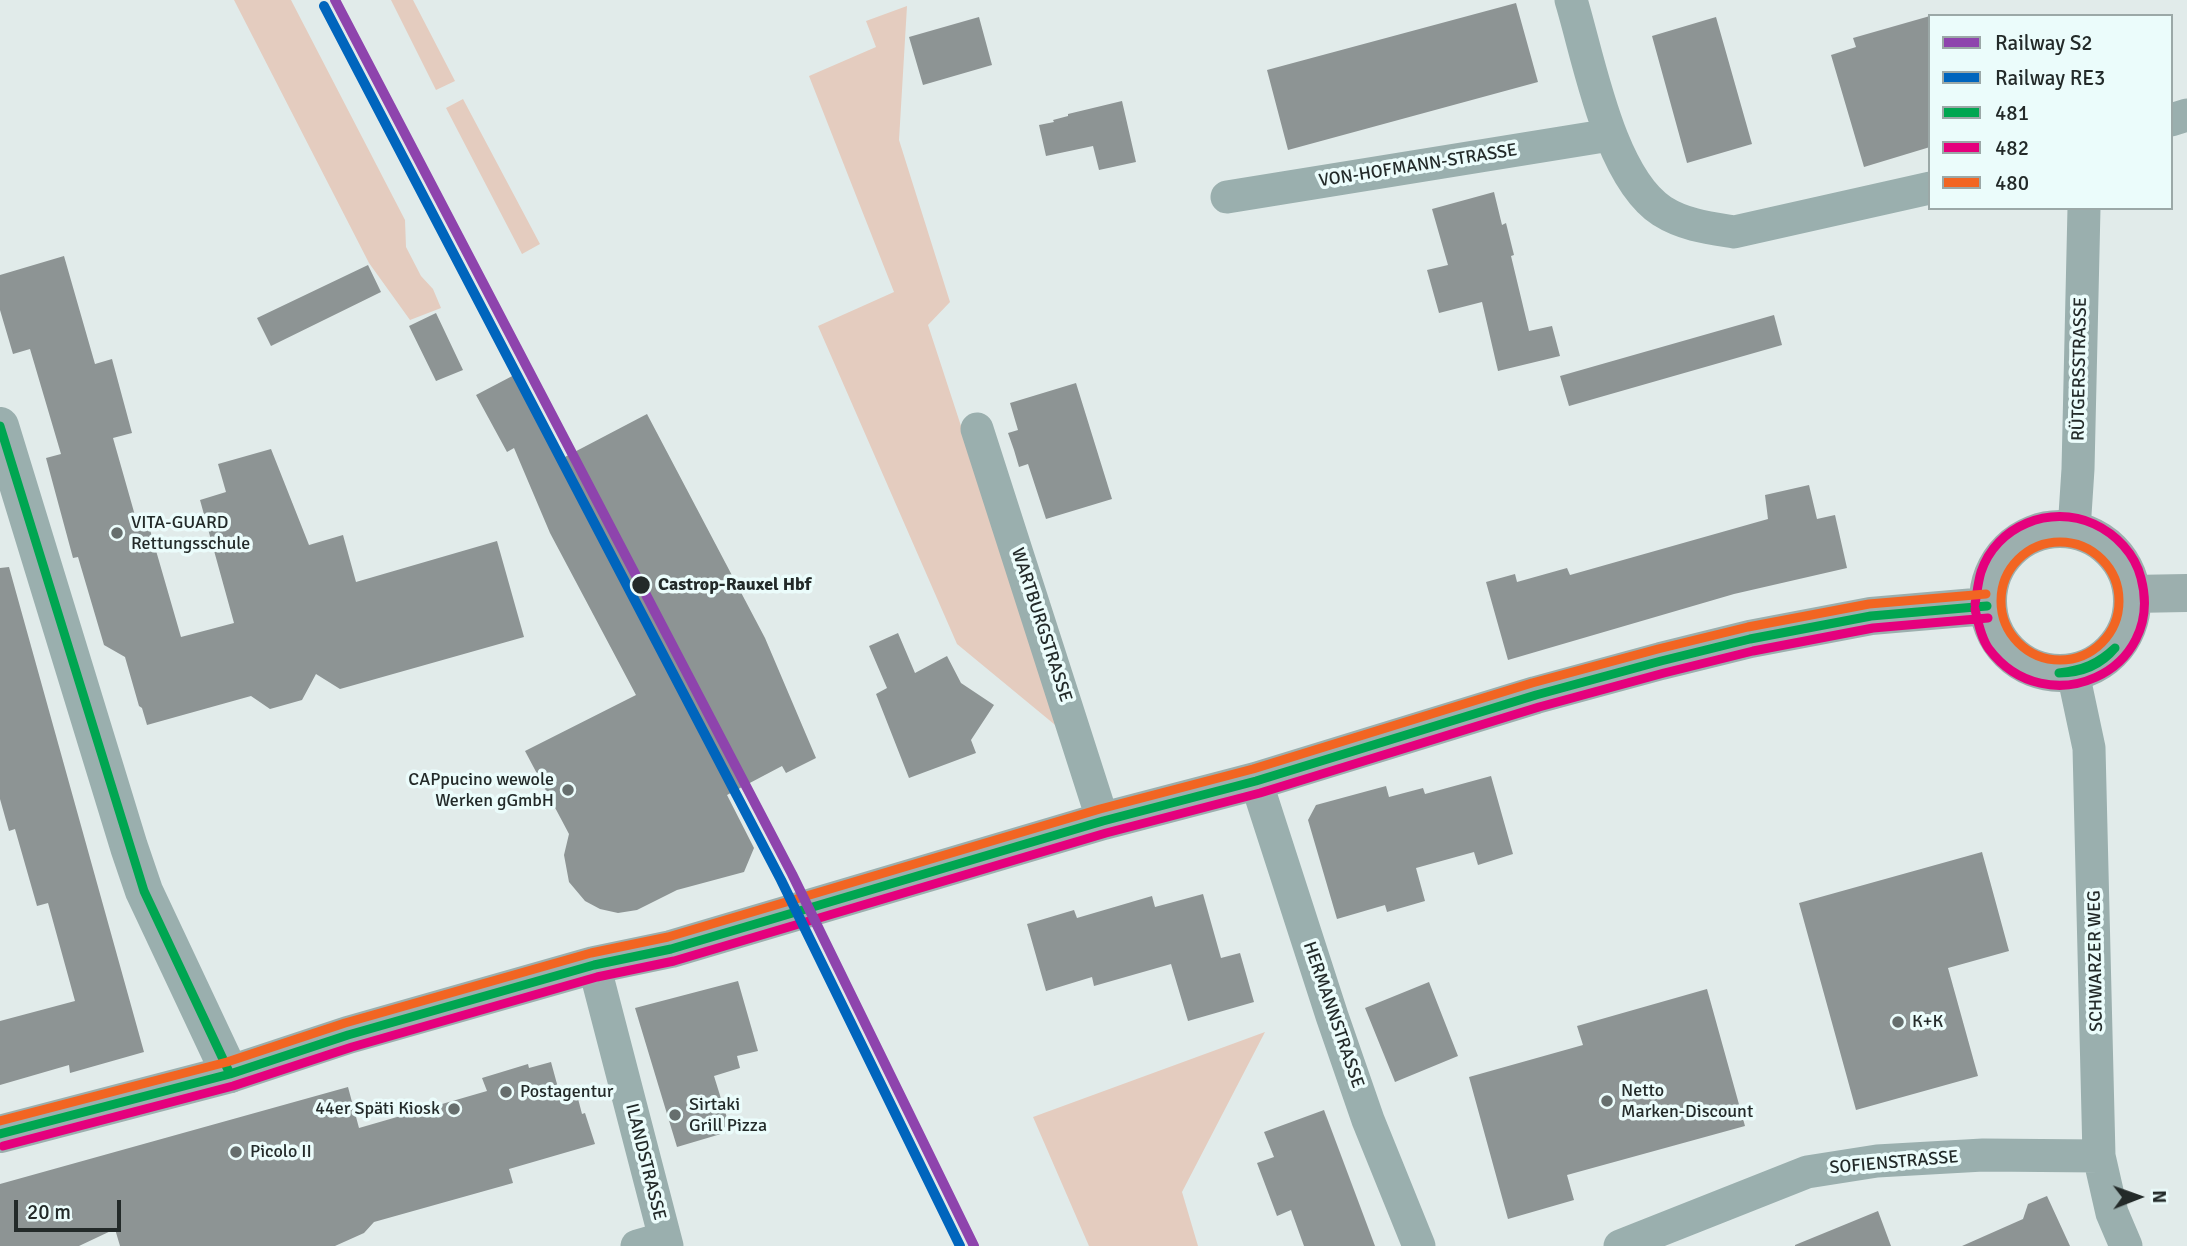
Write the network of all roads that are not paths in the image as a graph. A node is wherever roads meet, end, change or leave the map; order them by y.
1 (1571, 0) edge
2 (1610, 135) junction
3 (1928, 188) edge
4 (1227, 197) dead end
5 (2084, 210) edge
6 (977, 429) dead end
7 (2, 439) edge
8 (2074, 530) junction
9 (2187, 593) edge
10 (2132, 594) junction
11 (1987, 606) junction
12 (2073, 673) junction
13 (1256, 780) junction
14 (1103, 821) junction
15 (594, 965) junction
16 (230, 1074) junction
17 (0, 1134) edge
18 (2099, 1156) junction
19 (656, 1243) edge
20 (1419, 1246) edge
21 (1620, 1246) edge
22 (2126, 1246) edge

1 - 2 street
2 - 3 street
2 - 4 street, VON-HOFMANN-STRASSE
5 - 8 street, RÜTGERSSTRASSE
6 - 14 street, WARTBURGSTRASSE
7 - 16 street
8 - 10 main road
8 - 11 main road
9 - 10 main road
10 - 12 main road
11 - 12 main road
11 - 13 main road
12 - 18 street, SCHWARZER WEG
13 - 14 main road
13 - 20 street, HERMANNSTRASSE
14 - 15 main road
15 - 16 main road
15 - 19 street, ILANDSTRASSE
16 - 17 main road
18 - 21 street, SOFIENSTRASSE
18 - 22 street, SCHWARZER WEG

